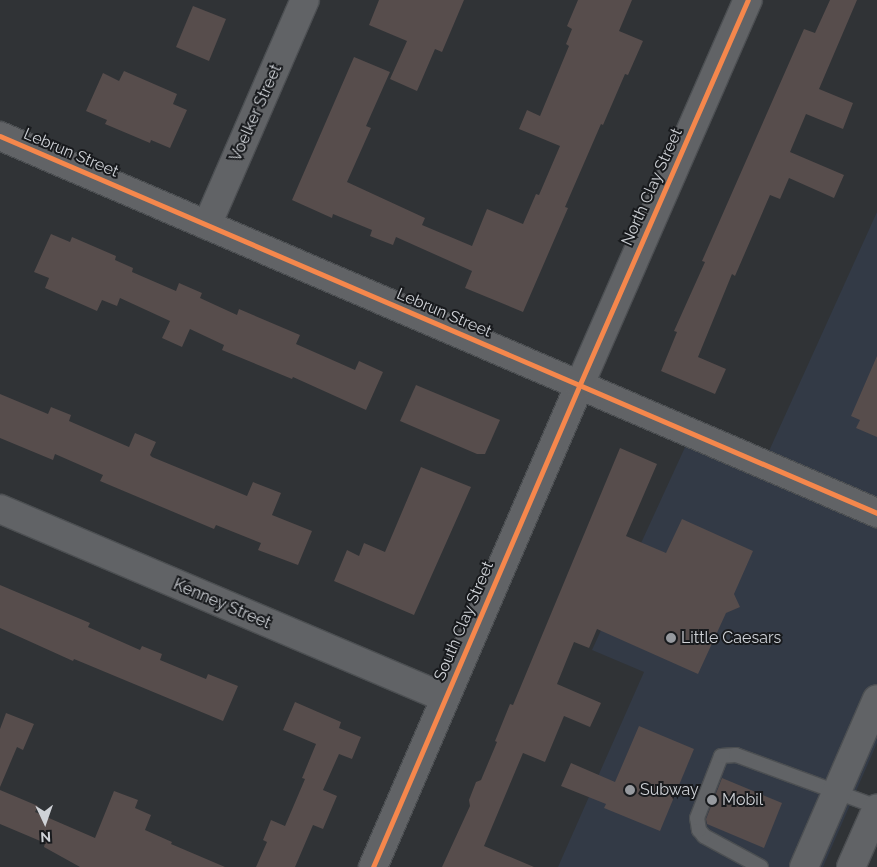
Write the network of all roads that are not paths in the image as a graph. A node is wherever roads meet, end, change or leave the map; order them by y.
1 (305, 0) edge
2 (748, 0) edge
3 (0, 136) edge
4 (207, 225) junction
5 (580, 384) junction
6 (0, 509) edge
7 (877, 513) edge
8 (445, 698) junction
9 (877, 699) edge
10 (837, 791) junction
11 (877, 807) edge
12 (755, 866) edge
13 (373, 867) edge
14 (804, 867) edge
15 (851, 867) edge

1 - 4 street, Voelker Street
2 - 5 street, North Clay Street
3 - 4 street, Lebrun Street
4 - 5 street, Lebrun Street
5 - 7 street, Lebrun Street
5 - 8 street, South Clay Street
6 - 8 street, Kenney Street
8 - 13 street, South Clay Street
9 - 10 street
10 - 11 lane
10 - 12 lane
10 - 14 street
11 - 15 street

